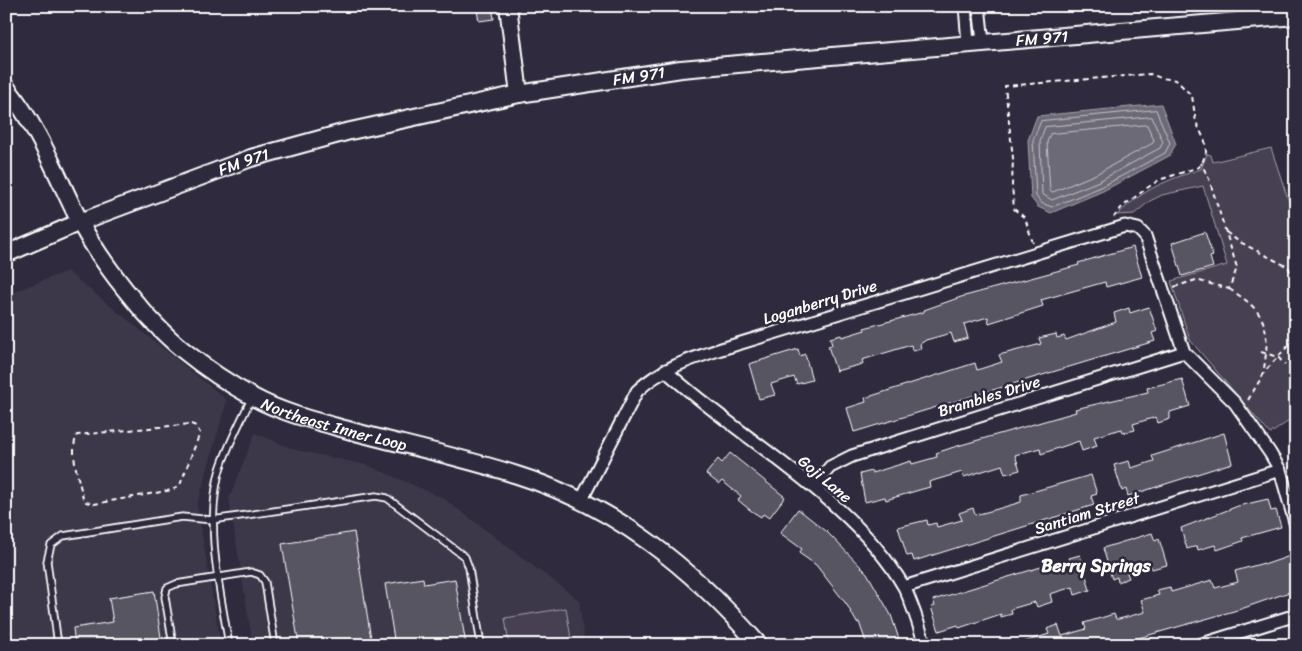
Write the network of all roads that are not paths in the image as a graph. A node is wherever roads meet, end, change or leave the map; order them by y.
1 (508, 6) edge
2 (965, 6) edge
3 (978, 6) edge
4 (1296, 16) edge
5 (975, 42) junction
6 (6, 87) edge
7 (519, 94) junction
8 (80, 222) junction
9 (6, 254) edge
10 (1184, 352) junction
11 (665, 370) junction
12 (252, 397) junction
13 (1280, 470) junction
14 (813, 487) junction
15 (581, 501) junction
16 (212, 520) junction
17 (1296, 526) edge
18 (218, 577) junction
19 (904, 587) junction
20 (1296, 615) edge
21 (58, 645) edge
22 (173, 645) edge
23 (229, 645) edge
24 (275, 645) edge
25 (481, 645) edge
26 (759, 645) edge
27 (925, 645) edge
28 (1199, 645) edge

1 - 7 main road
2 - 5 street
3 - 5 street
4 - 5 main road, FM 971 / FM 971
5 - 7 main road, FM 971 / FM 971
6 - 8 main road, Northeast Inner Loop
7 - 8 main road, FM 971 / FM 971
8 - 9 main road, FM 971 / FM 971
8 - 12 main road, Northeast Inner Loop
10 - 11 street, Loganberry Drive
10 - 13 street
10 - 14 street, Brambles Drive
11 - 14 street, Goji Lane
11 - 15 street, Loganberry Drive
12 - 15 main road, Northeast Inner Loop
12 - 16 lane
13 - 17 street
13 - 19 street, Santiam Street
14 - 19 street, Goji Lane
15 - 26 main road, Northeast Inner Loop
16 - 18 lane
16 - 21 lane
16 - 25 lane
18 - 22 lane
18 - 23 lane
18 - 24 lane
19 - 27 street, Goji Lane
20 - 28 street

